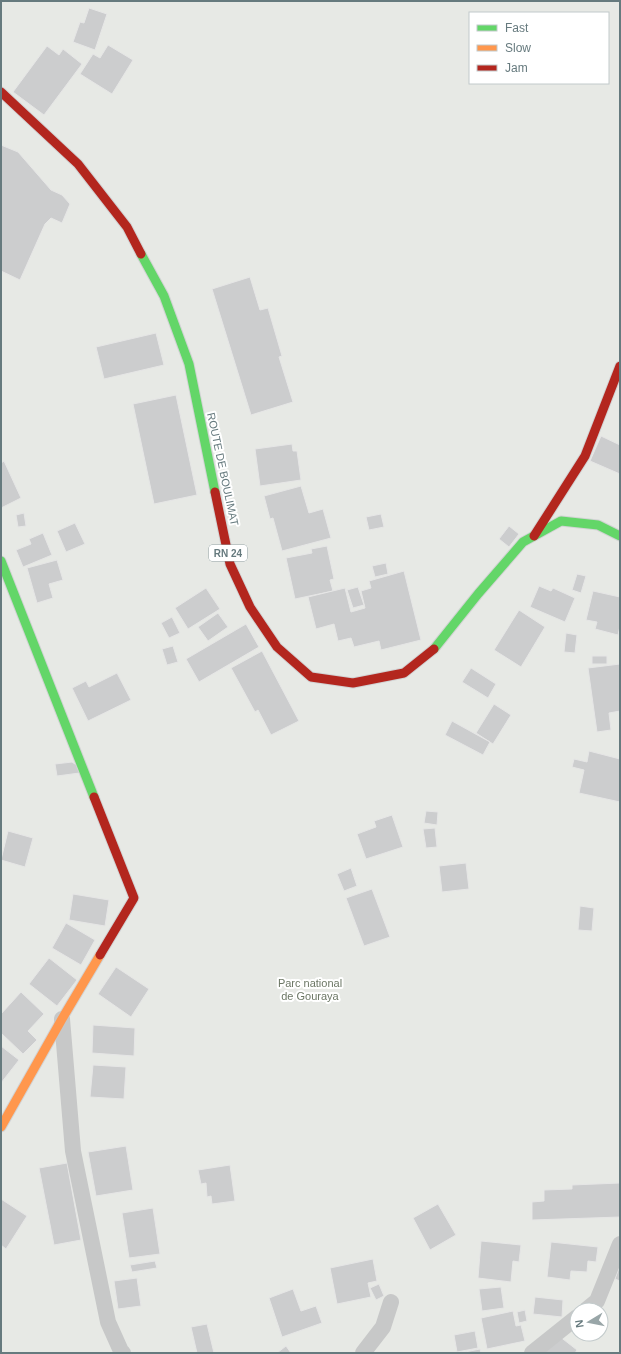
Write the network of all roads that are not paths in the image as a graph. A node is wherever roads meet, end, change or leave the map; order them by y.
1 (1, 92) edge
2 (620, 366) edge
3 (534, 536) junction
4 (620, 536) edge
5 (1, 560) edge
6 (62, 1019) junction
7 (1, 1127) edge
8 (620, 1244) edge
9 (390, 1302) dead end
10 (596, 1302) edge
11 (569, 1323) edge
12 (123, 1353) edge
13 (363, 1353) edge
14 (532, 1353) edge

1 - 3 main road, ROUTE DE BOULIMAT / RN 24
2 - 3 main road
3 - 4 main road, ROUTE DE BOULIMAT / RN 24
5 - 6 main road
6 - 7 main road
6 - 12 street
8 - 10 street
9 - 13 street
11 - 14 street

